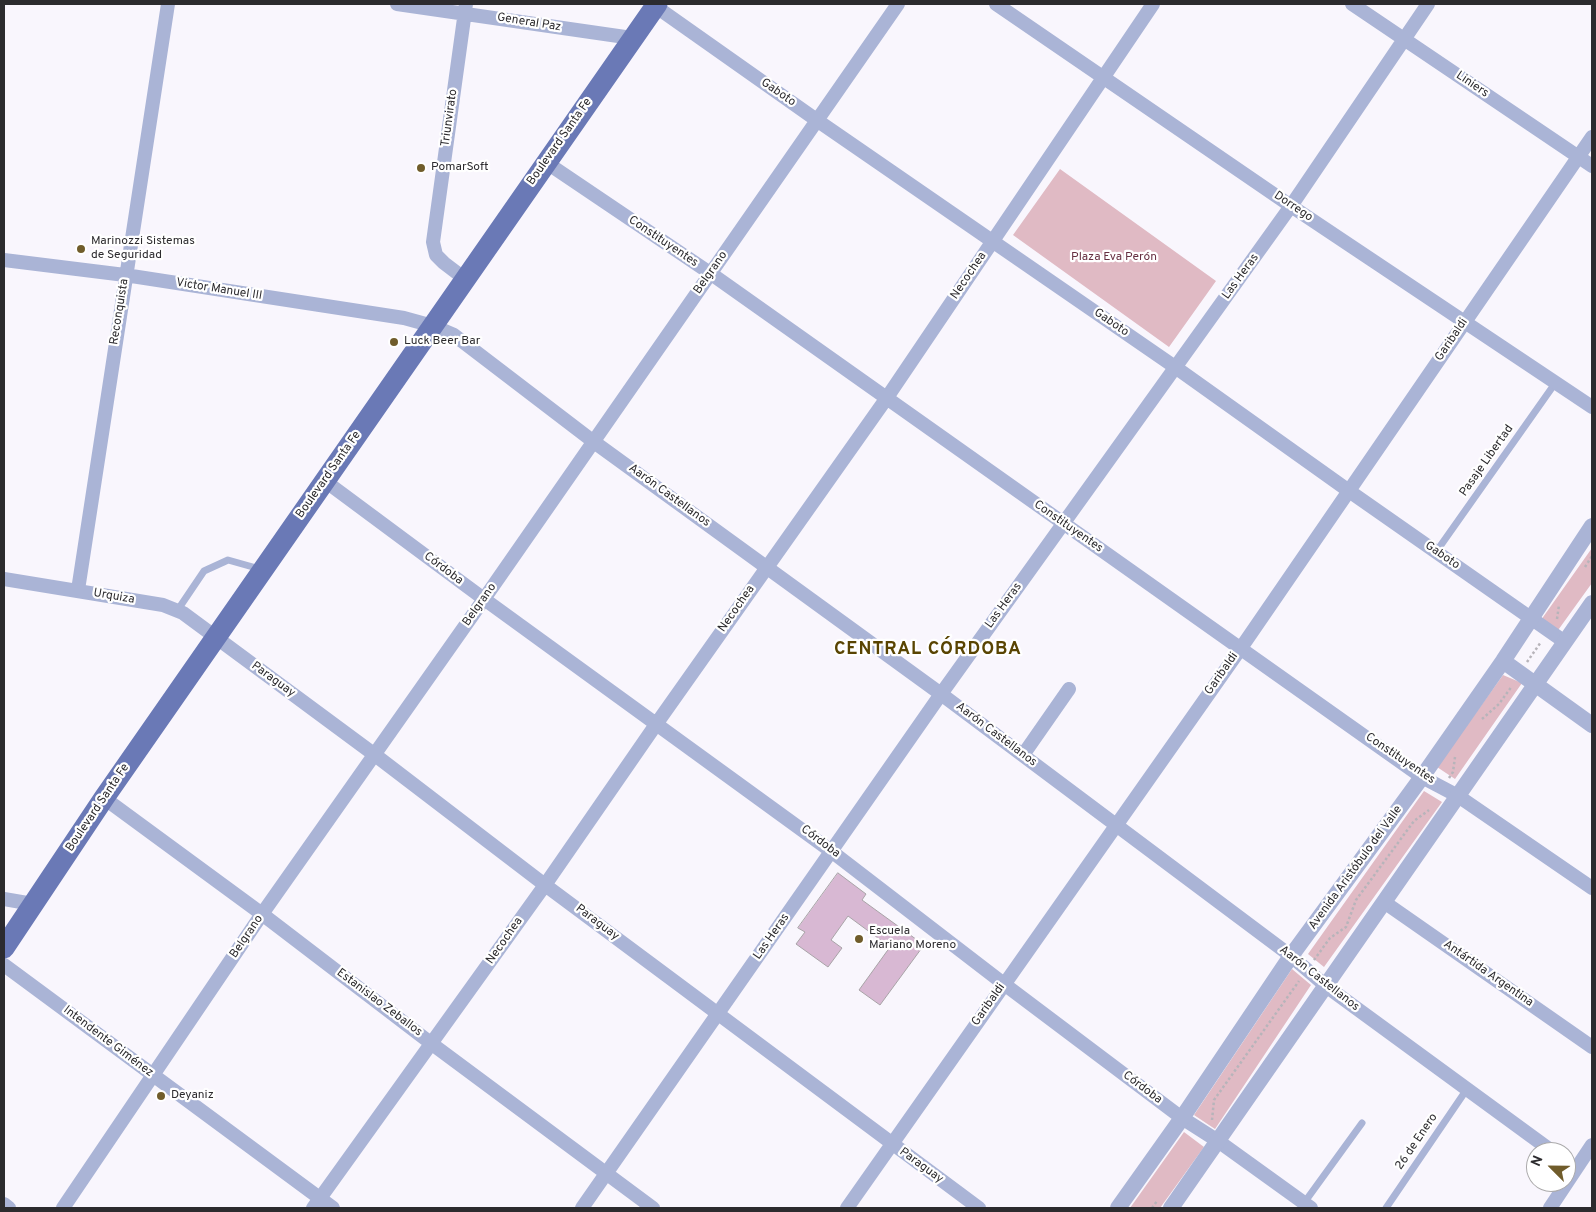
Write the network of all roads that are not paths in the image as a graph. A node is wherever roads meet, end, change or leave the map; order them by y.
1 (168, 4) edge
2 (396, 4) edge
3 (898, 4) edge
4 (996, 4) edge
5 (1153, 4) edge
6 (1352, 4) edge
7 (1428, 4) edge
8 (656, 5) edge
9 (466, 8) edge
10 (632, 38) junction
11 (1404, 39) junction
12 (1104, 78) junction
13 (818, 121) junction
14 (1592, 137) edge
15 (1578, 156) junction
16 (546, 162) junction
17 (1592, 166) edge
18 (1291, 206) junction
19 (992, 241) junction
20 (4, 260) edge
21 (710, 274) junction
22 (125, 275) junction
23 (465, 279) junction
24 (1465, 322) junction
25 (434, 326) junction
26 (1176, 368) junction
27 (1556, 382) junction
28 (886, 399) junction
29 (1592, 407) edge
30 (594, 442) junction
31 (325, 481) junction
32 (1349, 491) junction
33 (1064, 523) junction
34 (1592, 526) edge
35 (1436, 552) junction
36 (767, 567) junction
37 (263, 570) junction
38 (4, 579) edge
39 (78, 590) junction
40 (484, 599) junction
41 (1592, 603) edge
42 (177, 611) junction
43 (1531, 618) junction
44 (216, 638) junction
45 (1565, 642) junction
46 (1241, 648) junction
47 (1503, 661) junction
48 (1536, 684) junction
49 (1068, 689) dead end
50 (941, 694) junction
51 (657, 723) junction
52 (1592, 725) edge
53 (375, 754) junction
54 (1023, 755) junction
55 (1422, 777) junction
56 (1458, 796) junction
57 (104, 798) junction
58 (1116, 824) junction
59 (831, 851) junction
60 (545, 885) junction
61 (1592, 888) edge
62 (4, 899) edge
63 (1384, 902) junction
64 (33, 904) junction
65 (262, 914) junction
66 (4, 948) edge
67 (1291, 956) junction
68 (4, 965) edge
69 (1004, 984) junction
70 (1326, 986) junction
71 (719, 1014) junction
72 (432, 1044) junction
73 (1592, 1047) edge
74 (152, 1076) junction
75 (1467, 1089) junction
76 (1182, 1118) junction
77 (1362, 1123) dead end
78 (1211, 1137) junction
79 (1539, 1142) edge
80 (892, 1144) junction
81 (1592, 1145) edge
82 (1576, 1160) edge
83 (607, 1173) junction
84 (1558, 1192) edge
85 (316, 1203) edge
86 (4, 1204) edge
87 (1308, 1206) edge
88 (9, 1208) edge
89 (63, 1208) edge
90 (333, 1208) edge
91 (582, 1208) edge
92 (653, 1208) edge
93 (847, 1208) edge
94 (979, 1208) edge
95 (1118, 1208) edge
96 (1171, 1208) edge
97 (1386, 1208) edge
98 (1550, 1208) edge

1 - 22 street, Reconquista
2 - 9 street, General Paz
3 - 13 street, Belgrano
4 - 12 street, Dorrego
5 - 12 street, Necochea
6 - 11 street, Liniers
7 - 11 street, Las Heras
8 - 10 main road, Boulevard Santa Fe
8 - 13 street, Gaboto
9 - 10 street, General Paz
9 - 23 street, Triunvirato
10 - 16 main road, Boulevard Santa Fe
11 - 15 street, Liniers
11 - 18 street, Las Heras
12 - 18 street, Dorrego
12 - 19 street, Necochea
13 - 19 street, Gaboto
13 - 21 street, Belgrano
14 - 15 street, Garibaldi
15 - 17 street, Liniers
15 - 24 street, Garibaldi
16 - 21 street, Constituyentes
16 - 23 main road, Boulevard Santa Fe
18 - 24 street, Dorrego
18 - 26 street, Las Heras
19 - 26 street, Gaboto
19 - 28 street, Necochea
20 - 22 street, Victor Manuel III
21 - 28 street, Constituyentes
21 - 30 street, Belgrano
22 - 25 street, Victor Manuel III
22 - 39 street, Reconquista
23 - 25 main road, Boulevard Santa Fe
24 - 27 street, Dorrego
24 - 32 street, Garibaldi
25 - 30 street, Aarón Castellanos
25 - 31 main road, Boulevard Santa Fe
26 - 32 street, Gaboto
26 - 33 street, Las Heras
27 - 29 street, Dorrego
27 - 35 lane, Pasaje Libertad
28 - 33 street, Constituyentes
28 - 36 street, Necochea
30 - 36 street, Aarón Castellanos
30 - 40 street, Belgrano
31 - 37 main road, Boulevard Santa Fe
31 - 40 street, Córdoba
32 - 35 street, Gaboto
32 - 46 street, Garibaldi
33 - 46 street, Constituyentes
33 - 50 street, Las Heras
34 - 43 street, Avenida Aristóbulo del Valle
35 - 43 street, Gaboto
36 - 50 street, Aarón Castellanos
36 - 51 street, Necochea
37 - 42 lane
37 - 44 main road, Boulevard Santa Fe
38 - 39 street, Urquiza
39 - 42 street, Urquiza
40 - 51 street, Córdoba
40 - 53 street, Belgrano
41 - 45 street
42 - 44 street, Urquiza
43 - 45 street, Gaboto
43 - 47 street, Avenida Aristóbulo del Valle
44 - 53 street, Paraguay
44 - 57 main road, Boulevard Santa Fe
45 - 48 street
46 - 55 street, Constituyentes
46 - 58 street, Garibaldi
47 - 48 street
47 - 55 street, Avenida Aristóbulo del Valle
48 - 52 street
48 - 56 street
49 - 54 street
50 - 54 street, Aarón Castellanos
50 - 59 street, Las Heras
51 - 59 street, Córdoba
51 - 60 street, Necochea
53 - 60 street, Paraguay
53 - 65 street, Belgrano
54 - 58 street, Aarón Castellanos
55 - 56 street, Constituyentes
55 - 67 street, Avenida Aristóbulo del Valle
56 - 61 street, Constituyentes
56 - 63 street
57 - 64 main road, Boulevard Santa Fe
57 - 65 street, Estanislao Zeballos
58 - 67 street, Aarón Castellanos
58 - 69 street, Garibaldi
59 - 69 street, Córdoba
59 - 71 street, Las Heras
60 - 71 street, Paraguay
60 - 72 street, Necochea
62 - 64 street
63 - 70 street
63 - 73 street, Antártida Argentina
64 - 66 main road, Boulevard Santa Fe
65 - 72 street, Estanislao Zeballos
65 - 74 street, Belgrano
67 - 70 street, Aarón Castellanos
67 - 76 street, Avenida Aristóbulo del Valle
68 - 74 street, Intendente Giménez
69 - 76 street, Córdoba
69 - 80 street, Garibaldi
70 - 75 street, Aarón Castellanos
70 - 78 street
71 - 80 street, Paraguay
71 - 83 street, Las Heras
72 - 83 street, Estanislao Zeballos
72 - 85 street, Necochea
74 - 85 street, Intendente Giménez
74 - 89 street, Belgrano
75 - 79 street, Aarón Castellanos
75 - 97 lane, 26 de Enero
76 - 78 street, Córdoba
76 - 95 street, Avenida Aristóbulo del Valle
77 - 87 lane
78 - 87 street, Córdoba
78 - 96 street
80 - 93 street, Garibaldi
80 - 94 street, Paraguay
81 - 82 street
83 - 91 street, Las Heras
83 - 92 street, Estanislao Zeballos
84 - 98 street
85 - 90 street, Intendente Giménez
86 - 88 street

